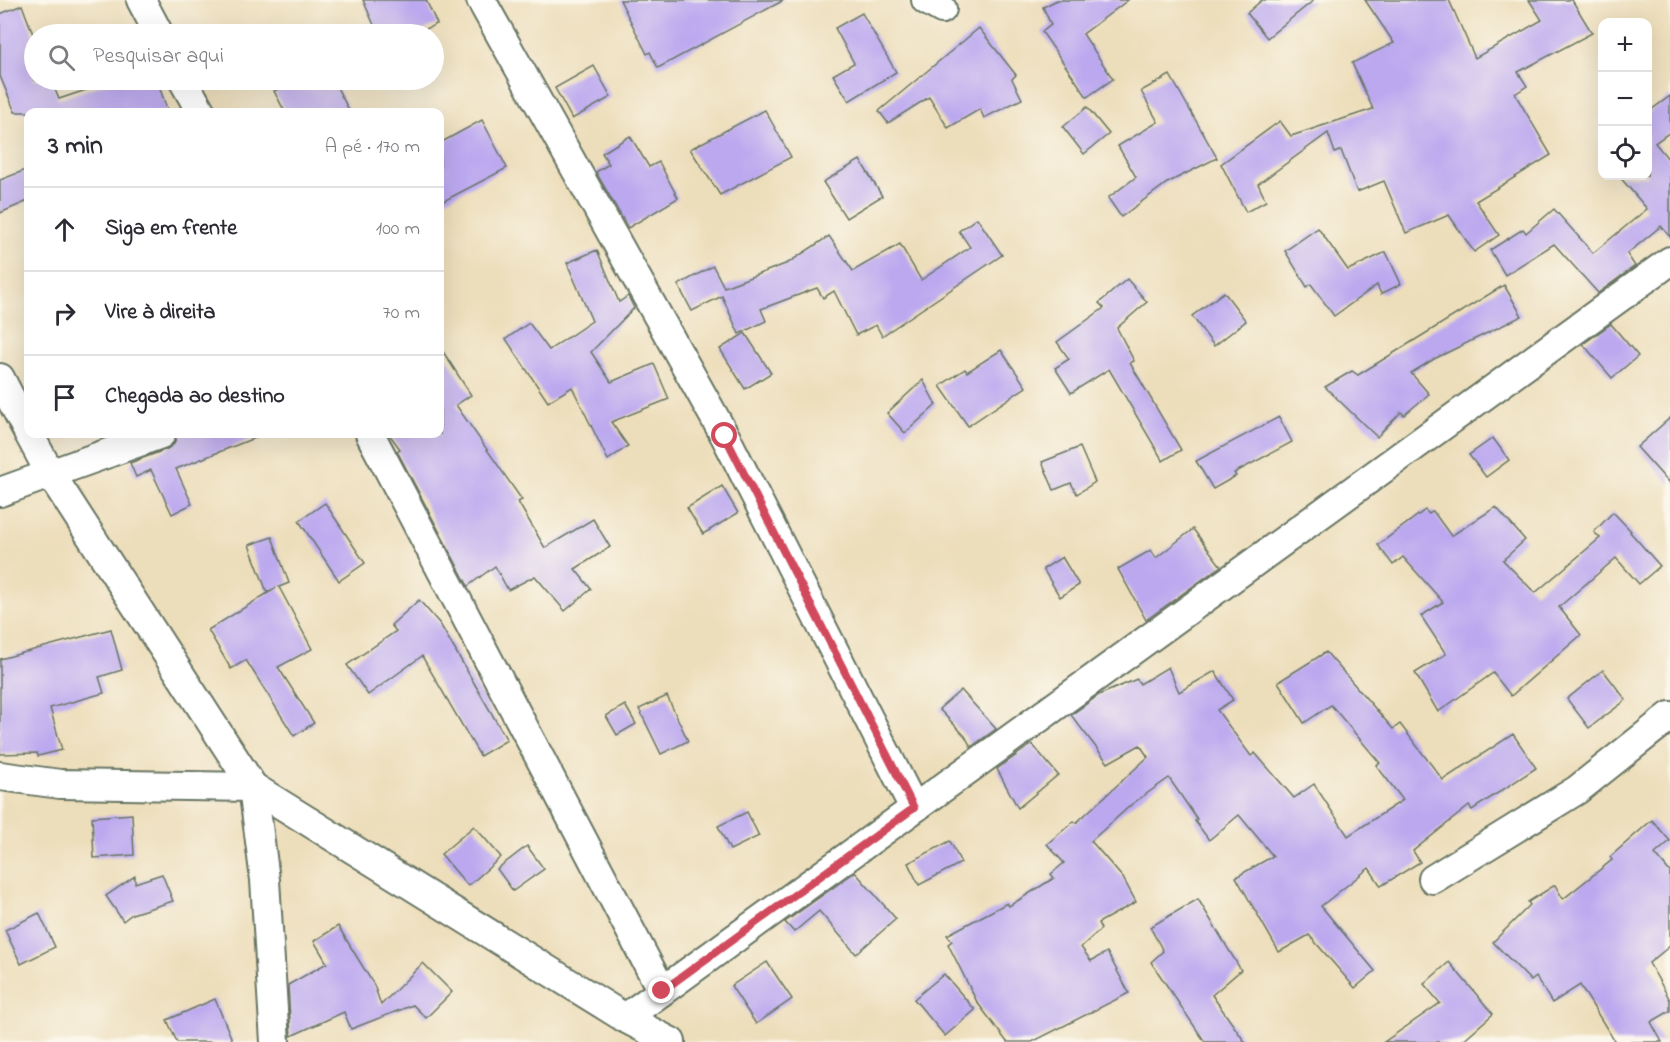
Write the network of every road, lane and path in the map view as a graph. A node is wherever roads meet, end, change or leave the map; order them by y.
1 (141, 0) edge
2 (480, 0) edge
3 (154, 24) edge
4 (189, 90) edge
5 (199, 108) edge
6 (1668, 268) edge
7 (0, 378) edge
8 (24, 424) edge
9 (32, 438) edge
10 (150, 438) edge
11 (372, 438) edge
12 (50, 473) junction
13 (0, 492) edge
14 (1670, 716) edge
15 (0, 776) edge
16 (253, 787) junction
17 (914, 808) junction
18 (1433, 879) dead end
19 (662, 991) junction
20 (625, 1018) junction
21 (274, 1042) edge
22 (670, 1042) edge

1 - 3 street
2 - 17 street
4 - 5 street
6 - 17 street
7 - 8 street
9 - 12 street
10 - 12 street
11 - 19 street
12 - 13 street
12 - 16 street
14 - 18 street
15 - 16 street
16 - 20 street
16 - 21 street
17 - 19 street
19 - 20 street
20 - 22 street

